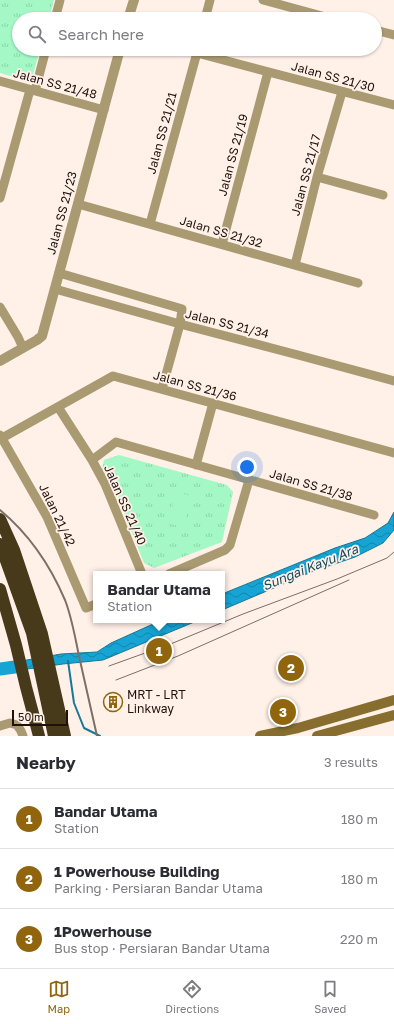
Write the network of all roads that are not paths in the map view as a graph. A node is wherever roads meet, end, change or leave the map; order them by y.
1 (60, 0) edge
2 (134, 0) edge
3 (210, 0) edge
4 (263, 0) edge
5 (57, 12) edge
6 (130, 12) edge
7 (207, 12) edge
8 (308, 12) edge
9 (382, 32) edge
10 (394, 35) edge
11 (44, 56) edge
12 (118, 56) edge
13 (196, 56) edge
14 (214, 56) edge
15 (268, 72) junction
16 (0, 81) edge
17 (33, 90) junction
18 (342, 92) junction
19 (394, 105) edge
20 (104, 110) junction
21 (318, 177) junction
22 (383, 195) dead end
23 (0, 198) edge
24 (78, 204) junction
25 (150, 224) junction
26 (222, 244) junction
27 (295, 265) junction
28 (59, 273) junction
29 (358, 283) dead end
30 (55, 289) junction
31 (0, 307) edge
32 (180, 324) junction
33 (23, 348) junction
34 (0, 360) edge
35 (394, 381) edge
36 (162, 389) junction
37 (213, 403) junction
38 (58, 407) junction
39 (1, 436) edge
40 (394, 453) edge
41 (92, 460) junction
42 (196, 465) junction
43 (249, 480) junction
44 (374, 515) dead end
45 (0, 519) edge
46 (0, 544) edge
47 (141, 571) edge
48 (176, 571) edge
49 (0, 589) edge
50 (0, 604) edge
51 (93, 605) edge
52 (8, 620) junction
53 (37, 633) junction
54 (47, 679) junction
55 (394, 700) edge
56 (394, 715) edge
57 (0, 726) edge
58 (23, 736) edge
59 (39, 736) edge
60 (54, 736) edge
61 (65, 736) edge
62 (260, 736) edge
63 (317, 736) edge

1 - 5 street
2 - 6 street
3 - 7 street
4 - 8 street
9 - 10 street
11 - 17 street
12 - 20 street, Jalan SS 21/23
13 - 25 street, Jalan SS 21/21
14 - 15 street, Jalan SS 21/30
15 - 18 street, Jalan SS 21/30
15 - 26 street, Jalan SS 21/19
16 - 17 street, Jalan SS 21/48
17 - 20 street, Jalan SS 21/48
17 - 23 street
18 - 19 street, Jalan SS 21/30
18 - 21 street, Jalan SS 21/17
20 - 24 street, Jalan SS 21/23
21 - 22 street
21 - 27 street, Jalan SS 21/17
24 - 25 street, Jalan SS 21/32
24 - 28 street, Jalan SS 21/23
25 - 26 street, Jalan SS 21/32
26 - 27 street, Jalan SS 21/32
27 - 29 street, Jalan SS 21/32
28 - 30 street, Jalan SS 21/23
28 - 32 street
30 - 32 street, Jalan SS 21/34
30 - 33 street, Jalan SS 21/23
31 - 33 street
32 - 35 street, Jalan SS 21/34
32 - 36 street
33 - 34 street, Jalan SS 21/23
36 - 37 street, Jalan SS 21/36
36 - 38 street, Jalan SS 21/36
37 - 40 street, Jalan SS 21/36
37 - 42 street
38 - 39 street, Jalan SS 21/36
38 - 41 street, Jalan SS 21/40
39 - 51 street, Jalan 21/42
41 - 42 street, Jalan SS 21/38
41 - 47 street, Jalan SS 21/40
42 - 43 street, Jalan SS 21/38
43 - 44 street, Jalan SS 21/38
43 - 48 street
45 - 53 highway
46 - 53 highway
49 - 52 highway
50 - 52 street
52 - 59 highway
53 - 54 highway
54 - 60 highway
54 - 61 highway
55 - 62 main road
56 - 63 main road
57 - 58 street

